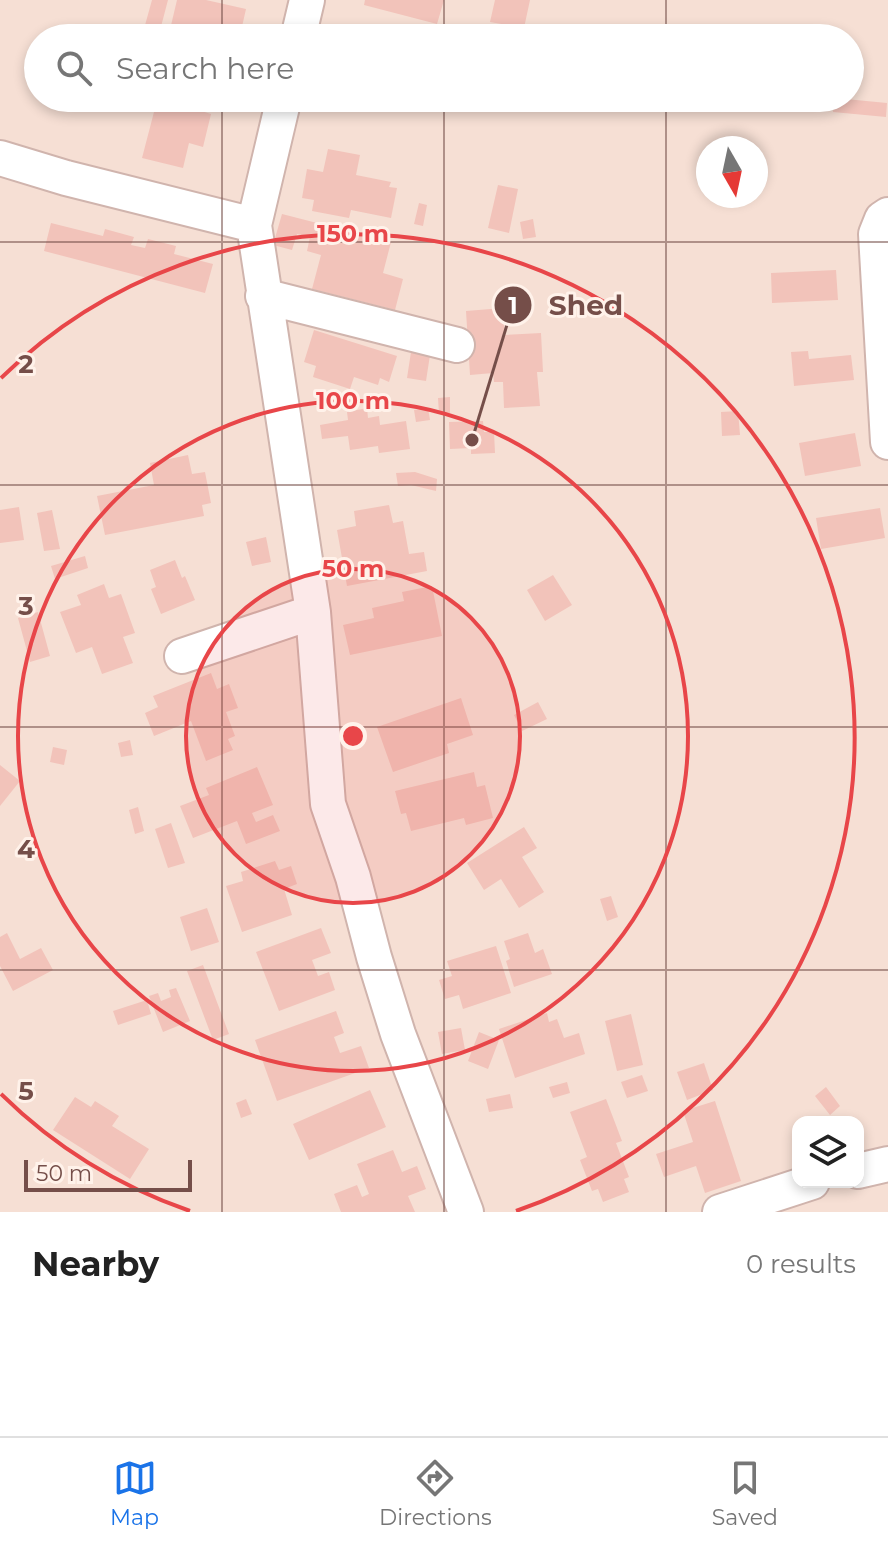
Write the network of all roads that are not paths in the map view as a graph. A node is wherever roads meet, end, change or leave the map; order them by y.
1 (307, 0) edge
2 (301, 24) edge
3 (281, 112) edge
4 (0, 158) edge
5 (888, 215) edge
6 (254, 225) junction
7 (263, 296) junction
8 (457, 345) dead end
9 (888, 442) edge
10 (313, 612) junction
11 (182, 656) dead end
12 (888, 1164) edge
13 (864, 1170) edge
14 (794, 1188) edge
15 (466, 1212) edge
16 (720, 1212) edge

1 - 2 street
3 - 6 street
4 - 6 street
5 - 9 street
6 - 7 street
7 - 8 street
7 - 10 street
10 - 11 street
10 - 15 street
12 - 13 street
14 - 16 street

